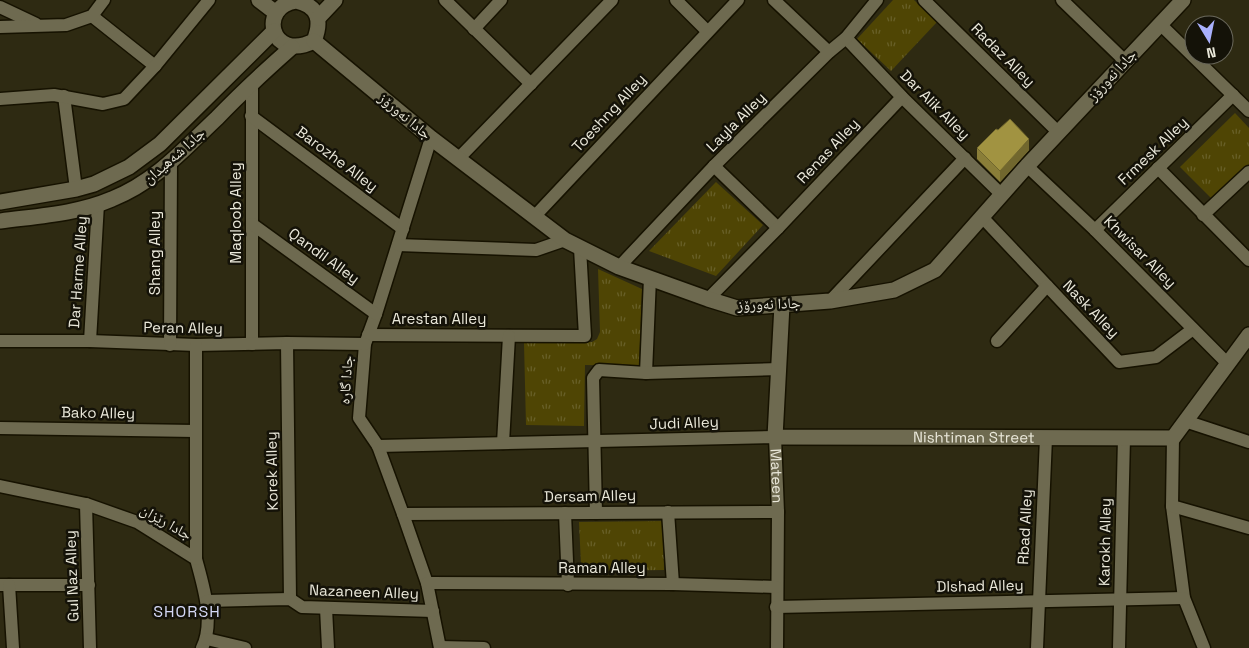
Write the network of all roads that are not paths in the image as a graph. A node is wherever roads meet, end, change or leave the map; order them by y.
1 (104, 0) edge
2 (209, 0) edge
3 (259, 0) edge
4 (335, 0) edge
5 (445, 0) edge
6 (501, 0) edge
7 (612, 0) edge
8 (676, 0) edge
9 (738, 0) edge
10 (774, 0) edge
11 (877, 0) edge
12 (924, 0) edge
13 (1062, 0) edge
14 (1182, 0) edge
15 (297, 1) edge
16 (0, 7) edge
17 (276, 13) junction
18 (92, 16) junction
19 (318, 18) junction
20 (1160, 24) junction
21 (39, 25) junction
22 (0, 27) edge
23 (474, 29) junction
24 (274, 31) junction
25 (708, 31) junction
26 (846, 38) junction
27 (314, 41) junction
28 (292, 47) junction
29 (829, 52) junction
30 (1125, 61) junction
31 (155, 66) junction
32 (252, 83) junction
33 (531, 84) junction
34 (64, 96) junction
35 (1233, 96) junction
36 (902, 97) junction
37 (0, 99) edge
38 (1249, 111) edge
39 (252, 116) junction
40 (1058, 132) junction
41 (431, 138) junction
42 (965, 158) junction
43 (458, 159) junction
44 (171, 162) junction
45 (714, 166) junction
46 (1027, 166) junction
47 (1158, 168) junction
48 (1249, 172) edge
49 (76, 189) junction
50 (1002, 195) junction
51 (0, 202) edge
52 (98, 204) junction
53 (1203, 215) junction
54 (534, 217) junction
55 (982, 217) junction
56 (0, 221) edge
57 (252, 224) junction
58 (403, 228) junction
59 (778, 228) junction
60 (1096, 230) junction
61 (0, 233) edge
62 (565, 240) junction
63 (398, 245) junction
64 (580, 248) junction
65 (1249, 260) edge
66 (619, 267) junction
67 (650, 278) junction
68 (1046, 286) junction
69 (708, 300) junction
70 (830, 301) junction
71 (782, 305) junction
72 (376, 314) junction
73 (1193, 329) junction
74 (1249, 335) edge
75 (509, 336) junction
76 (367, 340) junction
77 (0, 341) edge
78 (90, 341) junction
79 (997, 341) dead end
80 (287, 343) junction
81 (252, 344) junction
82 (170, 345) junction
83 (196, 345) junction
84 (1228, 364) junction
85 (779, 368) junction
86 (646, 372) junction
87 (1185, 421) junction
88 (0, 428) edge
89 (195, 431) junction
90 (775, 437) junction
91 (1046, 438) junction
92 (1124, 438) junction
93 (1173, 438) junction
94 (595, 442) junction
95 (1249, 442) edge
96 (504, 443) junction
97 (378, 446) junction
98 (0, 486) edge
99 (86, 504) junction
100 (1172, 506) junction
101 (668, 512) junction
102 (778, 512) junction
103 (565, 513) junction
104 (596, 513) junction
105 (403, 514) junction
106 (1249, 528) edge
107 (196, 558) junction
108 (427, 584) junction
109 (673, 584) junction
110 (4, 585) edge
111 (89, 585) junction
112 (568, 585) junction
113 (776, 587) junction
114 (1184, 598) junction
115 (290, 599) junction
116 (1120, 599) junction
117 (207, 601) junction
118 (1038, 601) junction
119 (776, 607) junction
120 (326, 608) junction
121 (433, 611) junction
122 (205, 643) edge
123 (223, 645) edge
124 (14, 648) edge
125 (90, 648) edge
126 (245, 648) edge
127 (328, 648) edge
128 (440, 648) edge
129 (484, 648) edge
130 (776, 648) edge
131 (1038, 648) edge
132 (1119, 648) edge
133 (1204, 648) edge

1 - 18 street
2 - 31 street
3 - 17 street
4 - 19 street
5 - 23 street
6 - 23 street
7 - 33 street
8 - 25 street
9 - 25 street, Toeshng Alley
10 - 29 street
11 - 26 street, Layla Alley
12 - 40 street, Radaz Alley
13 - 30 street
14 - 20 street, جادا نەورۆز
15 - 17 street
15 - 19 street
16 - 21 street
17 - 24 street
18 - 21 street
18 - 31 street
19 - 27 street
20 - 30 street, جادا نەورۆز
20 - 35 street
21 - 22 street
23 - 33 street
24 - 28 street
24 - 49 street, جادا شەهیدان
25 - 54 street, Toeshng Alley
26 - 29 street, Layla Alley
26 - 36 street, Dar Alik Alley
27 - 28 street
27 - 41 street, جادا نەورۆز
28 - 32 street, جادا شەهیدان
29 - 45 street, Layla Alley
30 - 40 street, جادا نەورۆز
31 - 34 street
32 - 39 street, Maqloob Alley
32 - 44 street, جادا شەهیدان
33 - 43 street
34 - 37 street
34 - 49 street
35 - 38 street
35 - 47 street, Frmesk Alley
36 - 42 street, Dar Alik Alley
36 - 59 street, Renas Alley
39 - 57 street, Maqloob Alley
39 - 58 street, Barozhe Alley
40 - 46 street, جادا نەورۆز
41 - 43 street, جادا نەورۆز
41 - 58 street, جادا گارە
42 - 50 street, Dar Alik Alley
42 - 70 street
43 - 54 street, جادا نەورۆز
44 - 52 street, جادا شەهیدان
44 - 82 street, Shang Alley
45 - 59 street
45 - 66 street, Layla Alley
46 - 50 street, جادا نەورۆز
46 - 60 street, Khwisar Alley
47 - 53 street
47 - 60 street, Frmesk Alley
48 - 53 street
49 - 51 street, جادا شەهیدان
50 - 55 street, جادا نەورۆز
52 - 56 street, جادا شەهیدان
52 - 78 street, Dar Harme Alley
53 - 65 street
54 - 62 street, جادا نەورۆز
55 - 68 street, Nask Alley
55 - 70 street, جادا نەورۆز
56 - 61 street
57 - 72 street, Qandil Alley
57 - 81 street, Maqloob Alley
58 - 63 street, جادا گارە
59 - 69 street, Renas Alley
60 - 73 street, Khwisar Alley
62 - 63 street
62 - 64 street, جادا نەورۆز
63 - 72 street, جادا گارە
64 - 66 street, جادا نەورۆز
64 - 75 street, Arestan Alley
66 - 67 street, جادا نەورۆز
67 - 69 street, جادا نەورۆز
67 - 86 street
68 - 73 street, Nask Alley
68 - 79 street
69 - 71 street, جادا نەورۆز
70 - 71 street, جادا نەورۆز
71 - 85 street, Mateen
72 - 76 street, جادا گارە
73 - 84 street, Khwisar Alley
74 - 84 street
75 - 76 street, Arestan Alley
75 - 96 street
76 - 80 street, Peran Alley
76 - 97 street, جادا گارە
77 - 78 street, Peran Alley
78 - 82 street, Peran Alley
80 - 81 street, Peran Alley
80 - 115 street, Korek Alley
81 - 83 street, Peran Alley
82 - 83 street, Peran Alley
83 - 89 street
84 - 87 street
85 - 86 street
85 - 90 street, Mateen
86 - 94 street
87 - 93 street
87 - 95 street
88 - 89 street, Bako Alley
89 - 107 street
90 - 91 street, Nishtiman Street
90 - 94 street, Judi Alley
90 - 102 street, Mateen
91 - 92 street, Nishtiman Street
91 - 118 street, Rbad Alley
92 - 93 street, Nishtiman Street
92 - 116 street, Karokh Alley
93 - 100 street
94 - 96 street, Judi Alley
94 - 104 street
96 - 97 street, Judi Alley
97 - 105 street, جادا گارە
98 - 99 street, جادا رێزان
99 - 107 street, جادا رێزان
99 - 111 street, Gul Naz Alley
100 - 106 street
100 - 114 street
101 - 102 street, Dersam Alley
101 - 104 street, Dersam Alley
101 - 109 street
102 - 113 street, Mateen
103 - 104 street, Dersam Alley
103 - 105 street, Dersam Alley
103 - 112 street
105 - 108 street, جادا گارە
107 - 117 street, جادا رێزان
108 - 112 street, Raman Alley
108 - 121 street, جادا گارە
109 - 112 street, Raman Alley
109 - 113 street, Raman Alley
110 - 111 street
110 - 124 street
111 - 125 street, Gul Naz Alley
113 - 119 street, Mateen
114 - 116 street, Dlshad Alley
114 - 133 street
115 - 117 street, Nazaneen Alley
115 - 120 street, Nazaneen Alley
116 - 118 street, Dlshad Alley
116 - 132 street, Karokh Alley
117 - 122 street, جادا رێزان
118 - 119 street, Dlshad Alley
118 - 131 street, Rbad Alley
119 - 130 street, Mateen
120 - 121 street, Nazaneen Alley
120 - 127 street
121 - 128 street, جادا گارە
122 - 123 street
123 - 126 street
128 - 129 street

